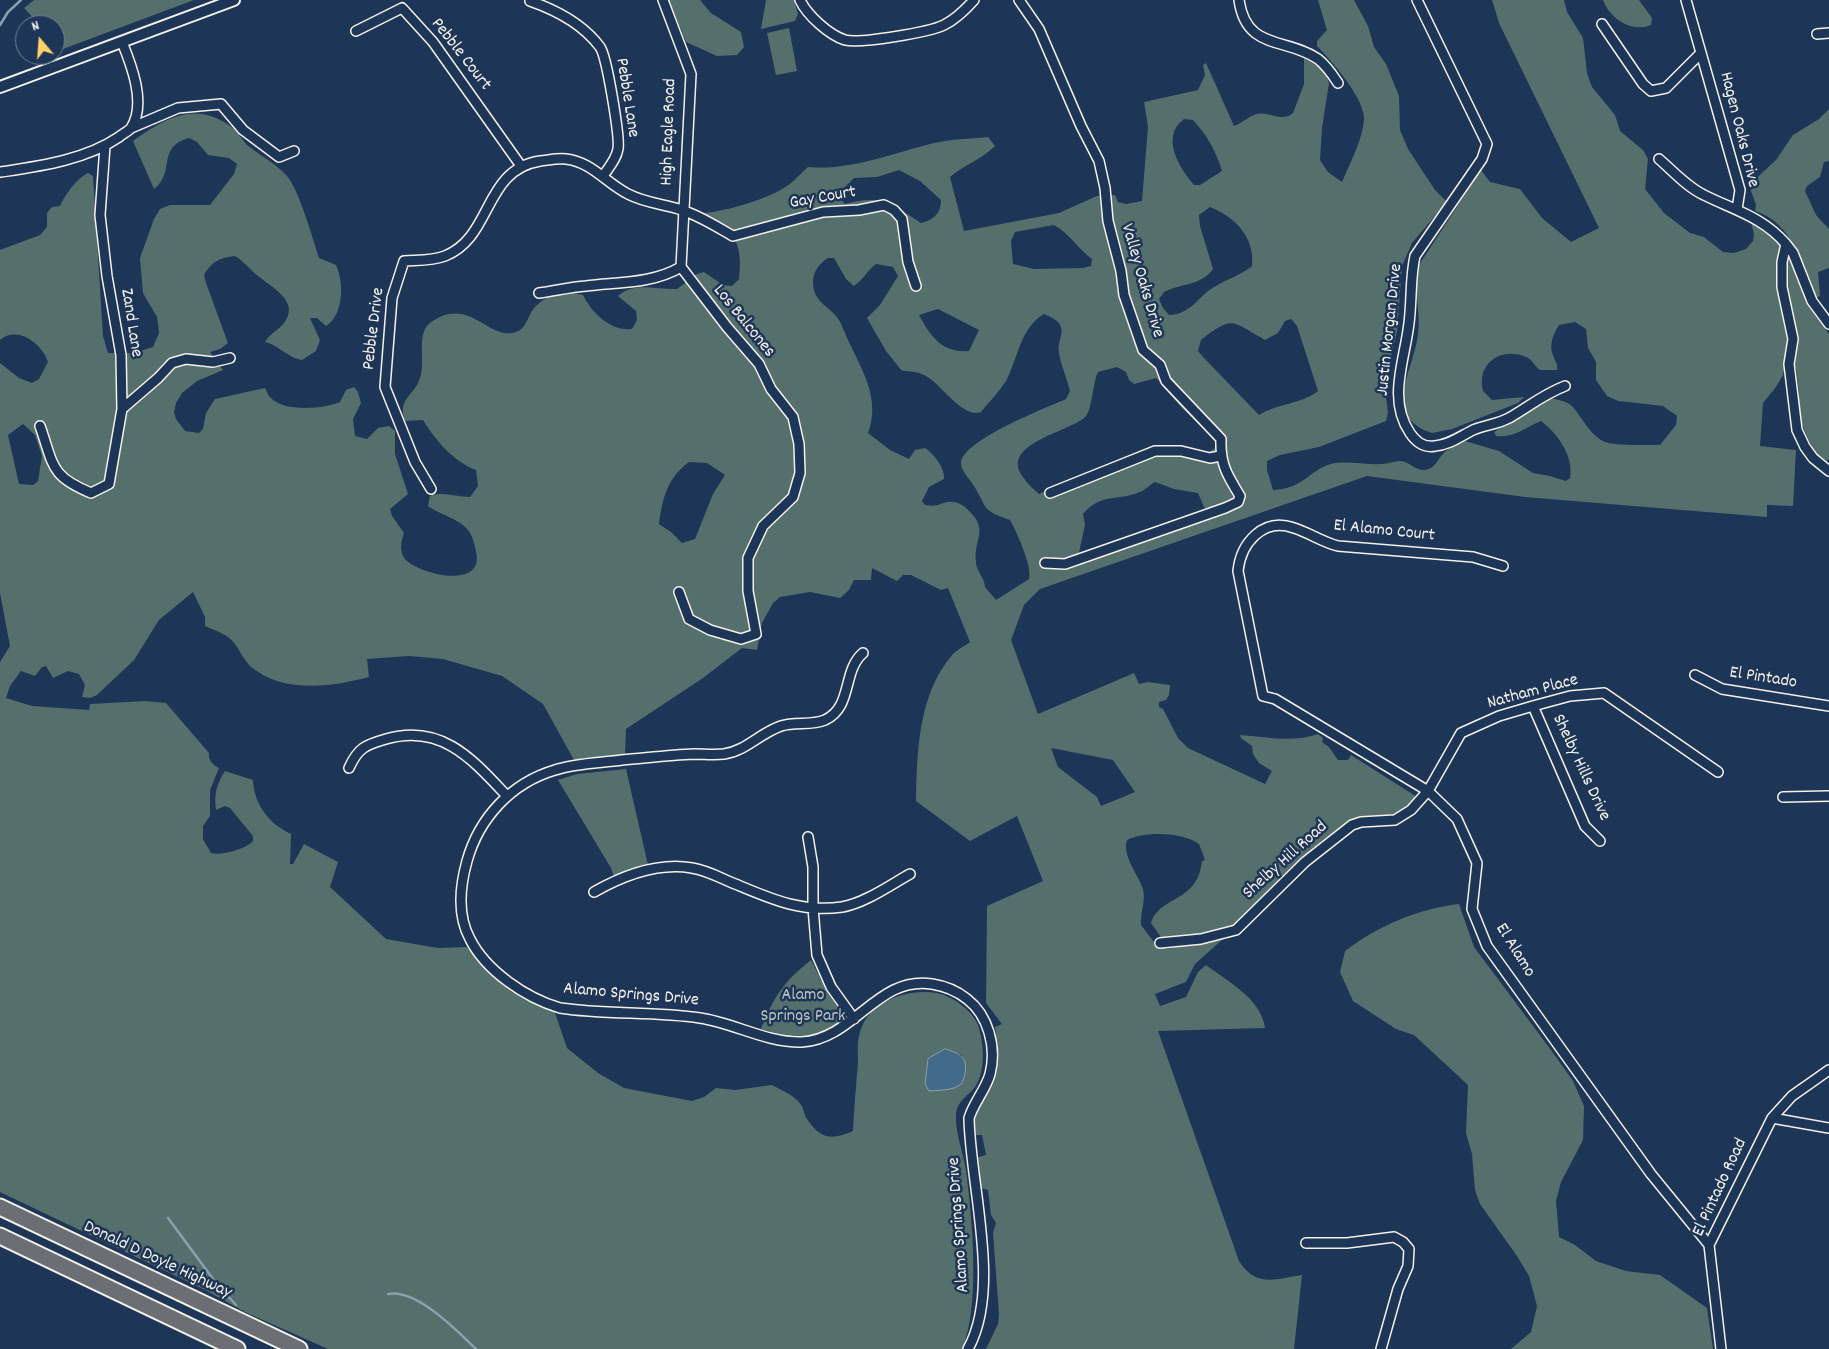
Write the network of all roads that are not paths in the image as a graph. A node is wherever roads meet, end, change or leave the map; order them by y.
1 (234, 0) edge
2 (663, 0) edge
3 (800, 0) edge
4 (974, 0) edge
5 (1019, 0) edge
6 (1239, 0) edge
7 (1417, 0) edge
8 (1686, 0) edge
9 (530, 1) edge
10 (1602, 24) dead end
11 (356, 31) dead end
12 (1829, 32) edge
13 (1817, 34) dead end
14 (122, 42) junction
15 (1701, 53) junction
16 (1338, 84) dead end
17 (0, 87) edge
18 (131, 128) junction
19 (105, 146) junction
20 (294, 151) dead end
21 (1659, 159) dead end
22 (521, 166) junction
23 (2, 172) dead end
24 (603, 176) junction
25 (1737, 208) junction
26 (683, 210) junction
27 (1786, 244) junction
28 (681, 267) junction
29 (916, 286) dead end
30 (539, 294) dead end
31 (1829, 324) edge
32 (230, 358) dead end
33 (1565, 386) dead end
34 (122, 409) junction
35 (40, 426) dead end
36 (1220, 456) junction
37 (1829, 471) edge
38 (431, 489) dead end
39 (1050, 493) dead end
40 (1045, 563) dead end
41 (1503, 566) dead end
42 (679, 592) dead end
43 (863, 653) dead end
44 (1695, 675) dead end
45 (1263, 696) joint
46 (1533, 706) junction
47 (1829, 706) edge
48 (349, 768) dead end
49 (1718, 772) dead end
50 (1428, 792) junction
51 (507, 796) junction
52 (1829, 796) edge
53 (1782, 797) dead end
54 (808, 837) dead end
55 (1600, 841) dead end
56 (910, 874) dead end
57 (594, 892) dead end
58 (813, 908) junction
59 (1160, 943) dead end
60 (854, 1019) junction
61 (1829, 1070) edge
62 (1772, 1118) junction
63 (1829, 1128) edge
64 (0, 1207) edge
65 (0, 1236) edge
66 (1306, 1243) dead end
67 (1709, 1245) junction
68 (237, 1349) edge
69 (299, 1349) edge
70 (968, 1349) edge
71 (1381, 1349) edge
72 (1721, 1349) edge

1 - 14 street
2 - 26 street, High Eagle Road
3 - 4 street
5 - 36 street, Valley Oaks Drive
6 - 16 street
7 - 33 street, Justin Morgan Drive
8 - 15 street, Hagen Oaks Drive
9 - 24 street, Pebble Lane
10 - 15 street
11 - 22 street, Pebble Court
12 - 13 street
14 - 17 street
14 - 18 street
15 - 25 street, Hagen Oaks Drive
18 - 19 street
18 - 20 street
19 - 23 street
19 - 34 street, Zand Lane
21 - 25 street
22 - 24 street
22 - 38 street, Pebble Drive
24 - 26 street
25 - 27 street, Hagen Oaks Drive
26 - 28 street, High Eagle Road
26 - 29 street, Gay Court
27 - 31 street, Hagen Oaks Drive
27 - 37 street
28 - 30 street
28 - 42 street, Los Balcones
32 - 34 street
34 - 35 street, Zand Lane
36 - 39 street
36 - 40 street, Valley Oaks Drive
41 - 45 street, El Alamo Court
43 - 51 street, Alamo Springs Drive
44 - 47 street, El Pintado
45 - 50 street, El Alamo
46 - 49 street, Natham Place
46 - 50 street, Natham Place
46 - 55 street, Shelby Hills Drive
48 - 51 street
50 - 59 street, Shelby Hill Road
50 - 67 street, El Alamo
51 - 60 street, Alamo Springs Drive
52 - 53 street
54 - 58 street
56 - 58 street
57 - 58 street
58 - 60 street
60 - 70 street, Alamo Springs Drive
61 - 62 street, El Pintado Road
62 - 63 street
62 - 67 street, El Pintado Road
64 - 69 highway, Donald D Doyle Highway
65 - 68 highway
66 - 71 street
67 - 72 street, El Pintado Road

